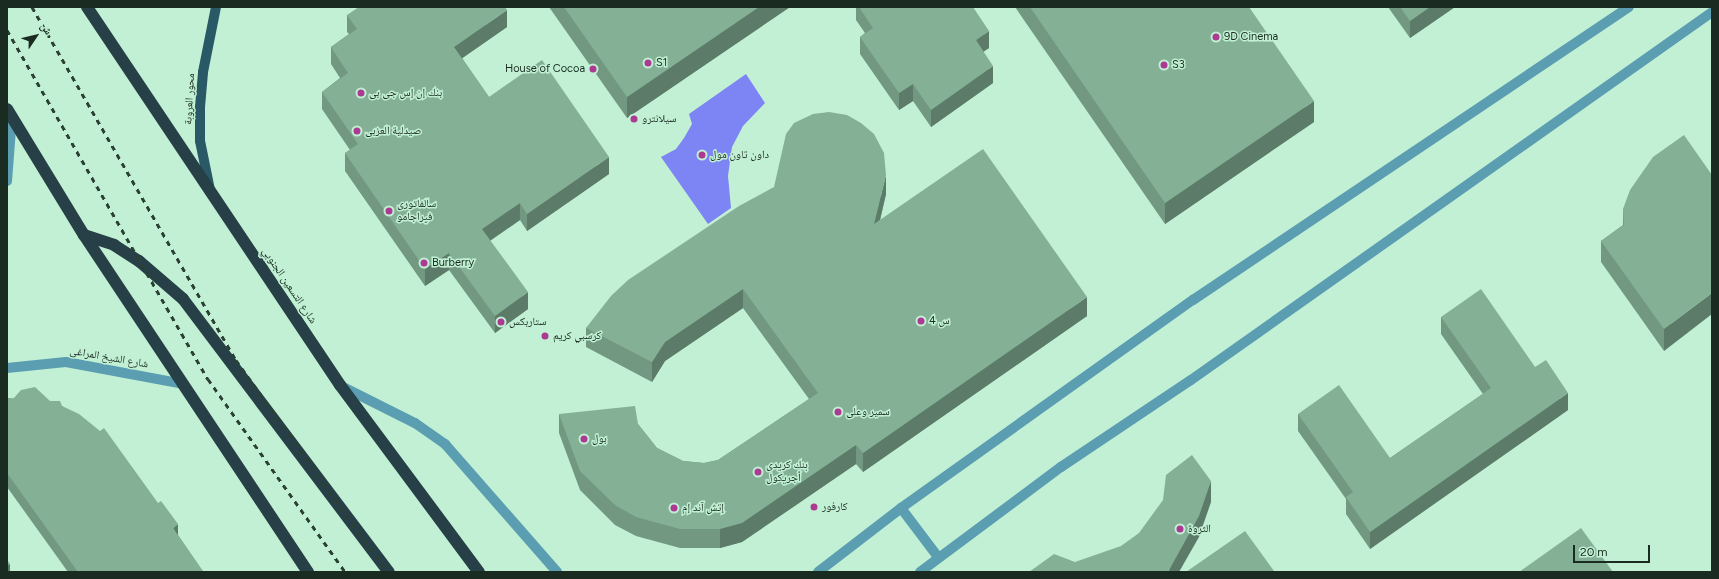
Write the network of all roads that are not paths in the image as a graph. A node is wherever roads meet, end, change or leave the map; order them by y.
1 (87, 7) edge
2 (216, 7) edge
3 (1629, 7) edge
4 (1712, 12) edge
5 (9, 112) edge
6 (7, 181) edge
7 (210, 192) junction
8 (84, 235) junction
9 (7, 368) edge
10 (183, 384) junction
11 (340, 385) junction
12 (901, 508) junction
13 (938, 557) junction
14 (308, 572) edge
15 (389, 572) edge
16 (479, 572) edge
17 (557, 572) edge
18 (818, 572) edge
19 (920, 572) edge

1 - 7 highway, شارع التسعين الجنوبي
2 - 7 main road, محور العروبة
3 - 12 street
4 - 13 street
5 - 6 street
5 - 8 highway
7 - 11 highway, شارع التسعين الجنوبي
8 - 10 highway
8 - 15 highway
9 - 10 street, شارع الشيخ المراغى
10 - 14 highway
11 - 16 highway, شارع التسعين الجنوبي
11 - 17 street
12 - 13 street
12 - 18 street
13 - 19 street

